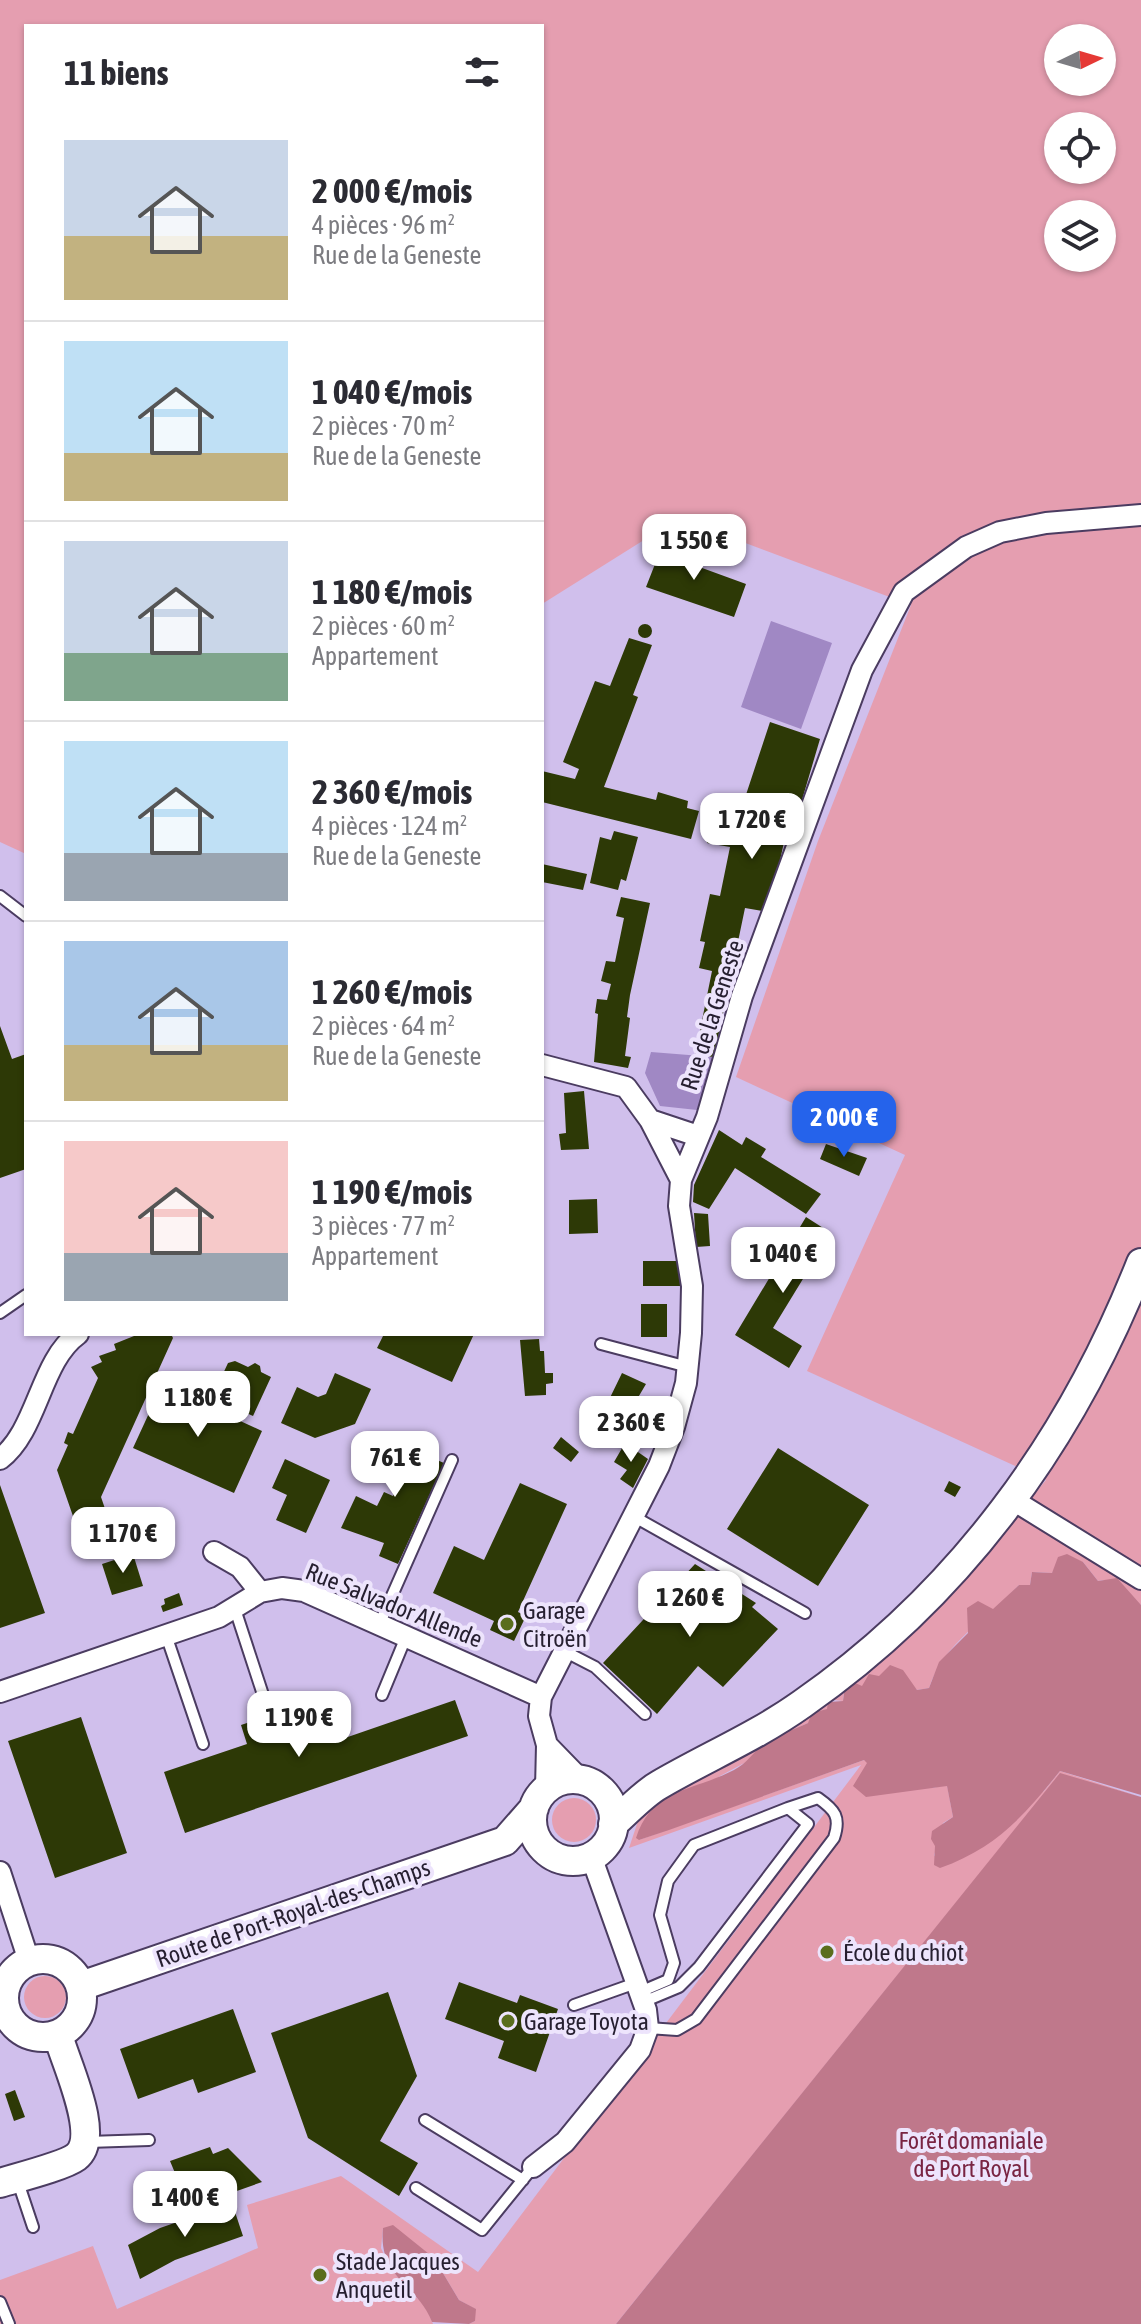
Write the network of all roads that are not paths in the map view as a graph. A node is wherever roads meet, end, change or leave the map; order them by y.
1 (1141, 515) edge
2 (0, 896) edge
3 (24, 914) edge
4 (544, 1066) edge
5 (650, 1120) junction
6 (698, 1136) junction
7 (681, 1180) junction
8 (1141, 1263) edge
9 (24, 1296) edge
10 (0, 1313) edge
11 (76, 1336) edge
12 (601, 1344) dead end
13 (688, 1367) junction
14 (0, 1459) edge
15 (452, 1460) dead end
16 (1013, 1500) junction
17 (633, 1516) junction
18 (214, 1552) dead end
19 (1141, 1579) edge
20 (260, 1592) junction
21 (235, 1609) junction
22 (805, 1613) dead end
23 (379, 1625) junction
24 (166, 1635) junction
25 (406, 1637) junction
26 (564, 1651) junction
27 (0, 1692) edge
28 (382, 1695) dead end
29 (541, 1697) junction
30 (267, 1707) dead end
31 (645, 1714) dead end
32 (203, 1744) dead end
33 (547, 1745) junction
34 (590, 1785) junction
35 (657, 1786) junction
36 (540, 1798) junction
37 (788, 1808) junction
38 (613, 1824) junction
39 (505, 1841) junction
40 (544, 1849) junction
41 (591, 1856) junction
42 (0, 1872) edge
43 (29, 1961) junction
44 (81, 1986) junction
45 (640, 1992) junction
46 (574, 2005) dead end
47 (2, 2010) edge
48 (648, 2028) junction
49 (58, 2035) junction
50 (425, 2120) dead end
51 (149, 2140) dead end
52 (86, 2142) junction
53 (528, 2174) junction
54 (8, 2180) edge
55 (416, 2188) dead end
56 (33, 2227) dead end
57 (0, 2302) edge
58 (9, 2324) edge

1 - 6 street, Rue de la Geneste
2 - 3 lane
4 - 5 street
5 - 6 street
5 - 7 street
6 - 7 street, Rue de la Geneste
7 - 13 street, Rue de la Geneste
8 - 16 main road
9 - 10 lane
11 - 14 street
12 - 13 lane
13 - 17 street, Rue de la Geneste
15 - 23 lane
16 - 19 street
16 - 35 main road
17 - 22 lane
17 - 26 street, Rue de la Geneste
18 - 20 street
20 - 21 street
20 - 23 street, Rue Salvador Allende
21 - 24 street
21 - 30 lane
23 - 25 street, Rue Salvador Allende
24 - 27 street
24 - 32 lane
25 - 28 lane
25 - 29 street, Rue Salvador Allende
26 - 29 street, Rue de la Geneste
26 - 31 lane
29 - 33 street
33 - 34 street
33 - 36 street
34 - 35 main road
34 - 36 main road
34 - 38 main road
35 - 38 main road
36 - 39 main road, Route de Port-Royal-des-Champs
36 - 40 main road
37 - 45 lane
37 - 45 lane
37 - 48 lane
38 - 41 main road
39 - 40 main road
39 - 44 main road, Route de Port-Royal-des-Champs
40 - 41 main road
41 - 45 street
42 - 43 street
43 - 44 main road
43 - 47 main road
44 - 49 main road
45 - 46 lane
45 - 48 street
47 - 49 main road
48 - 53 street
49 - 52 main road
50 - 53 lane
51 - 52 lane
52 - 54 main road
53 - 55 lane
54 - 56 lane
57 - 58 lane

